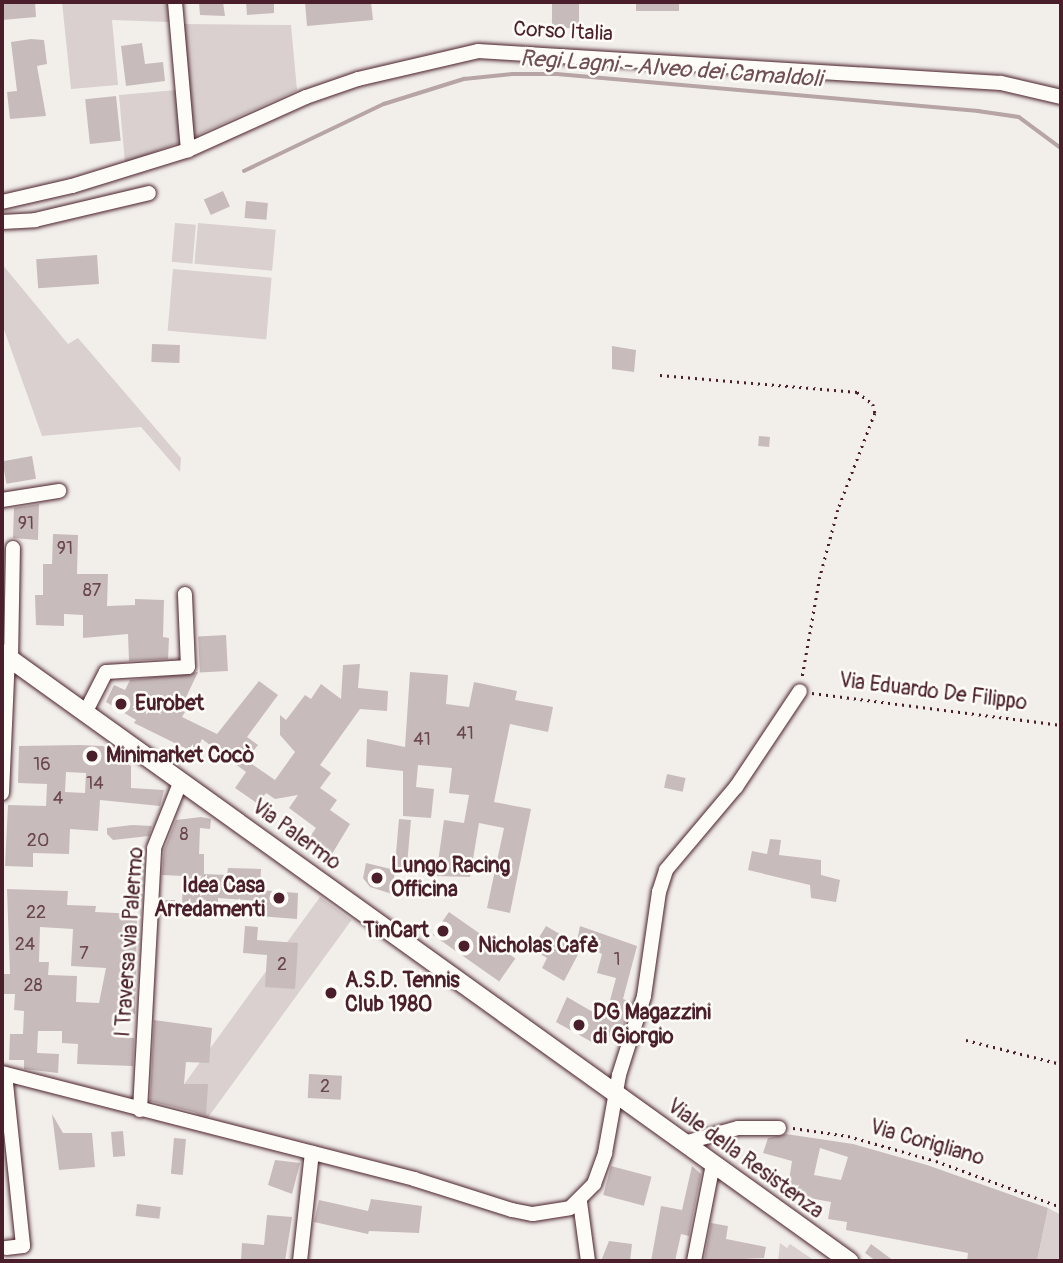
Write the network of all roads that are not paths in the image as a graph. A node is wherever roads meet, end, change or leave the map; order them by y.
1 (175, 2) edge
2 (1061, 97) edge
3 (188, 150) junction
4 (149, 193) dead end
5 (29, 197) junction
6 (2, 202) edge
7 (35, 220) junction
8 (2, 222) edge
9 (60, 491) dead end
10 (2, 500) edge
11 (13, 548) dead end
12 (185, 594) dead end
13 (7, 657) edge
14 (800, 691) road end
15 (85, 713) junction
16 (181, 781) junction
17 (2, 793) edge
18 (3, 1074) edge
19 (615, 1093) junction
20 (140, 1110) junction
21 (779, 1128) road end
22 (684, 1143) junction
23 (312, 1153) junction
24 (713, 1164) junction
25 (580, 1202) junction
26 (6, 1248) dead end
27 (300, 1261) edge
28 (588, 1261) edge
29 (694, 1261) edge
30 (849, 1261) edge

1 - 3 street
2 - 3 street, Corso Italia
3 - 5 street, Corso Italia
4 - 7 street
5 - 6 street, Corso Italia
5 - 7 street
7 - 8 street
9 - 10 street
11 - 13 street
12 - 15 street
13 - 15 main road, Via Palermo
13 - 17 street
14 - 19 street
15 - 16 main road, Via Palermo
16 - 19 main road, Via Palermo
16 - 20 street, I Traversa via Palermo
18 - 20 street
18 - 26 street
19 - 22 main road, Viale della Resistenza
19 - 25 street
20 - 23 street
21 - 22 street
22 - 24 main road, Viale della Resistenza
23 - 25 street
23 - 27 street
24 - 29 street
24 - 30 main road, Viale della Resistenza
25 - 28 street

